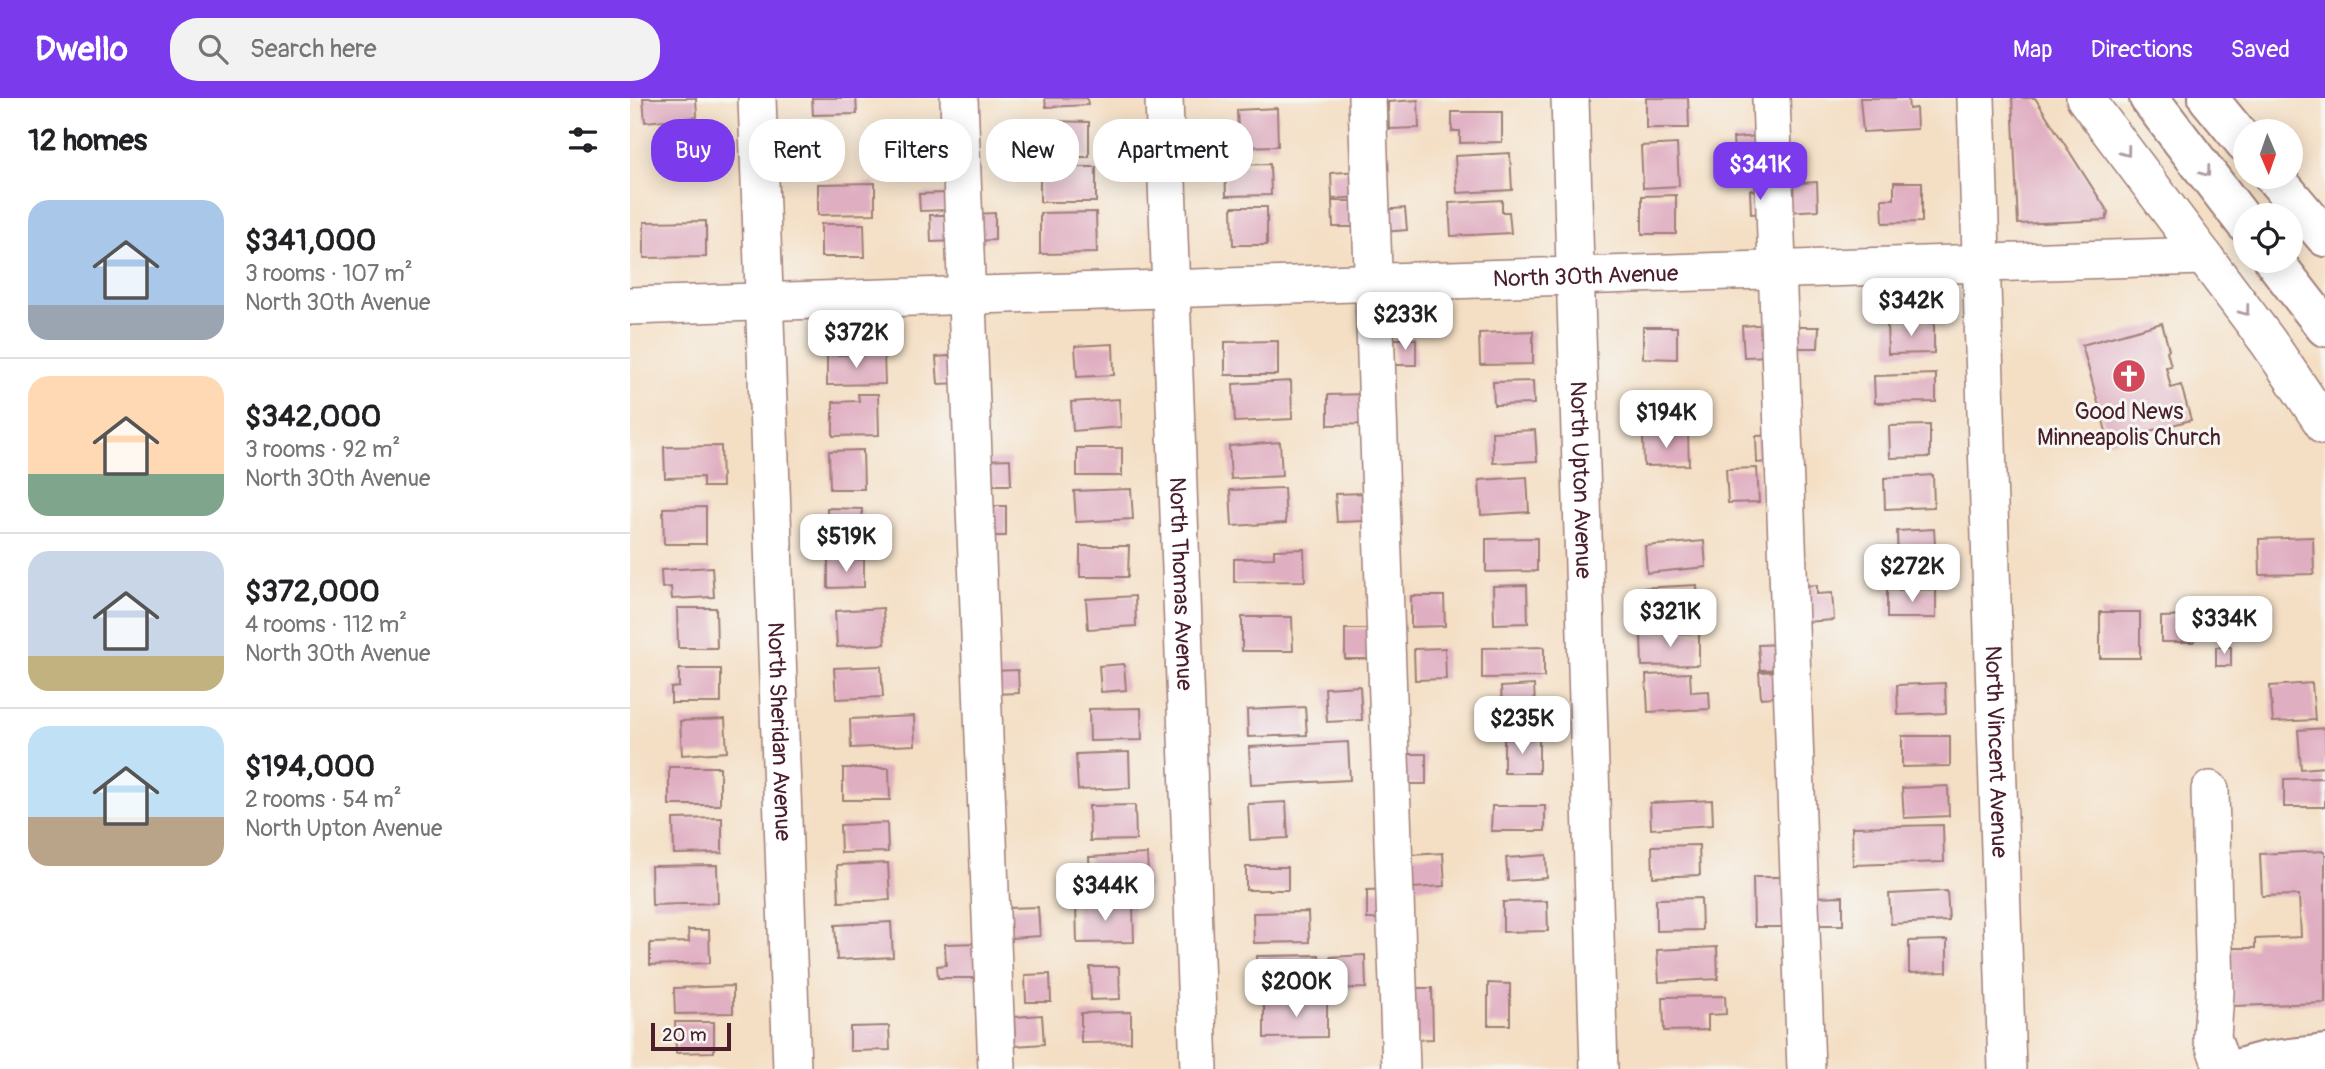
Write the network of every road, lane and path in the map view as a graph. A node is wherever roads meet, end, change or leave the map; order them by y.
1 (757, 98) edge
2 (959, 98) edge
3 (1164, 98) edge
4 (1367, 98) edge
5 (1570, 98) edge
6 (1771, 98) edge
7 (1976, 98) edge
8 (2085, 98) edge
9 (2149, 98) edge
10 (2208, 98) edge
11 (2233, 128) edge
12 (2284, 189) edge
13 (2233, 207) edge
14 (2322, 233) edge
15 (2204, 256) junction
16 (1982, 263) junction
17 (1779, 270) junction
18 (2283, 273) edge
19 (1576, 275) junction
20 (1374, 283) junction
21 (1171, 289) junction
22 (967, 295) junction
23 (764, 301) junction
24 (630, 306) edge
25 (2325, 327) edge
26 (2325, 425) edge
27 (2210, 790) dead end
28 (2325, 1054) edge
29 (792, 1069) edge
30 (997, 1069) edge
31 (1199, 1069) edge
32 (1401, 1069) edge
33 (1599, 1069) edge
34 (1806, 1069) edge
35 (2007, 1069) edge
36 (2223, 1069) edge
37 (2236, 1069) edge

1 - 23 street, North Sheridan Avenue
2 - 22 street
3 - 21 street, North Thomas Avenue
4 - 20 street
5 - 19 street, North Upton Avenue
6 - 17 street
7 - 16 street, North Vincent Avenue
8 -> 15 street
9 -> 13 main road
10 - 11 main road
12 - 14 main road
15 - 16 street, North 30th Avenue
15 -> 26 street
16 - 17 street, North 30th Avenue
16 - 35 street, North Vincent Avenue
17 - 19 street, North 30th Avenue
17 - 34 street
18 - 25 main road
19 - 20 street, North 30th Avenue
19 - 33 street, North Upton Avenue
20 - 21 street, North 30th Avenue
20 - 32 street
21 - 22 street, North 30th Avenue
21 - 31 street, North Thomas Avenue
22 - 23 street, North 30th Avenue
22 - 30 street
23 - 24 street, North 30th Avenue
23 - 29 street, North Sheridan Avenue
27 - 36 street
28 - 37 main road

